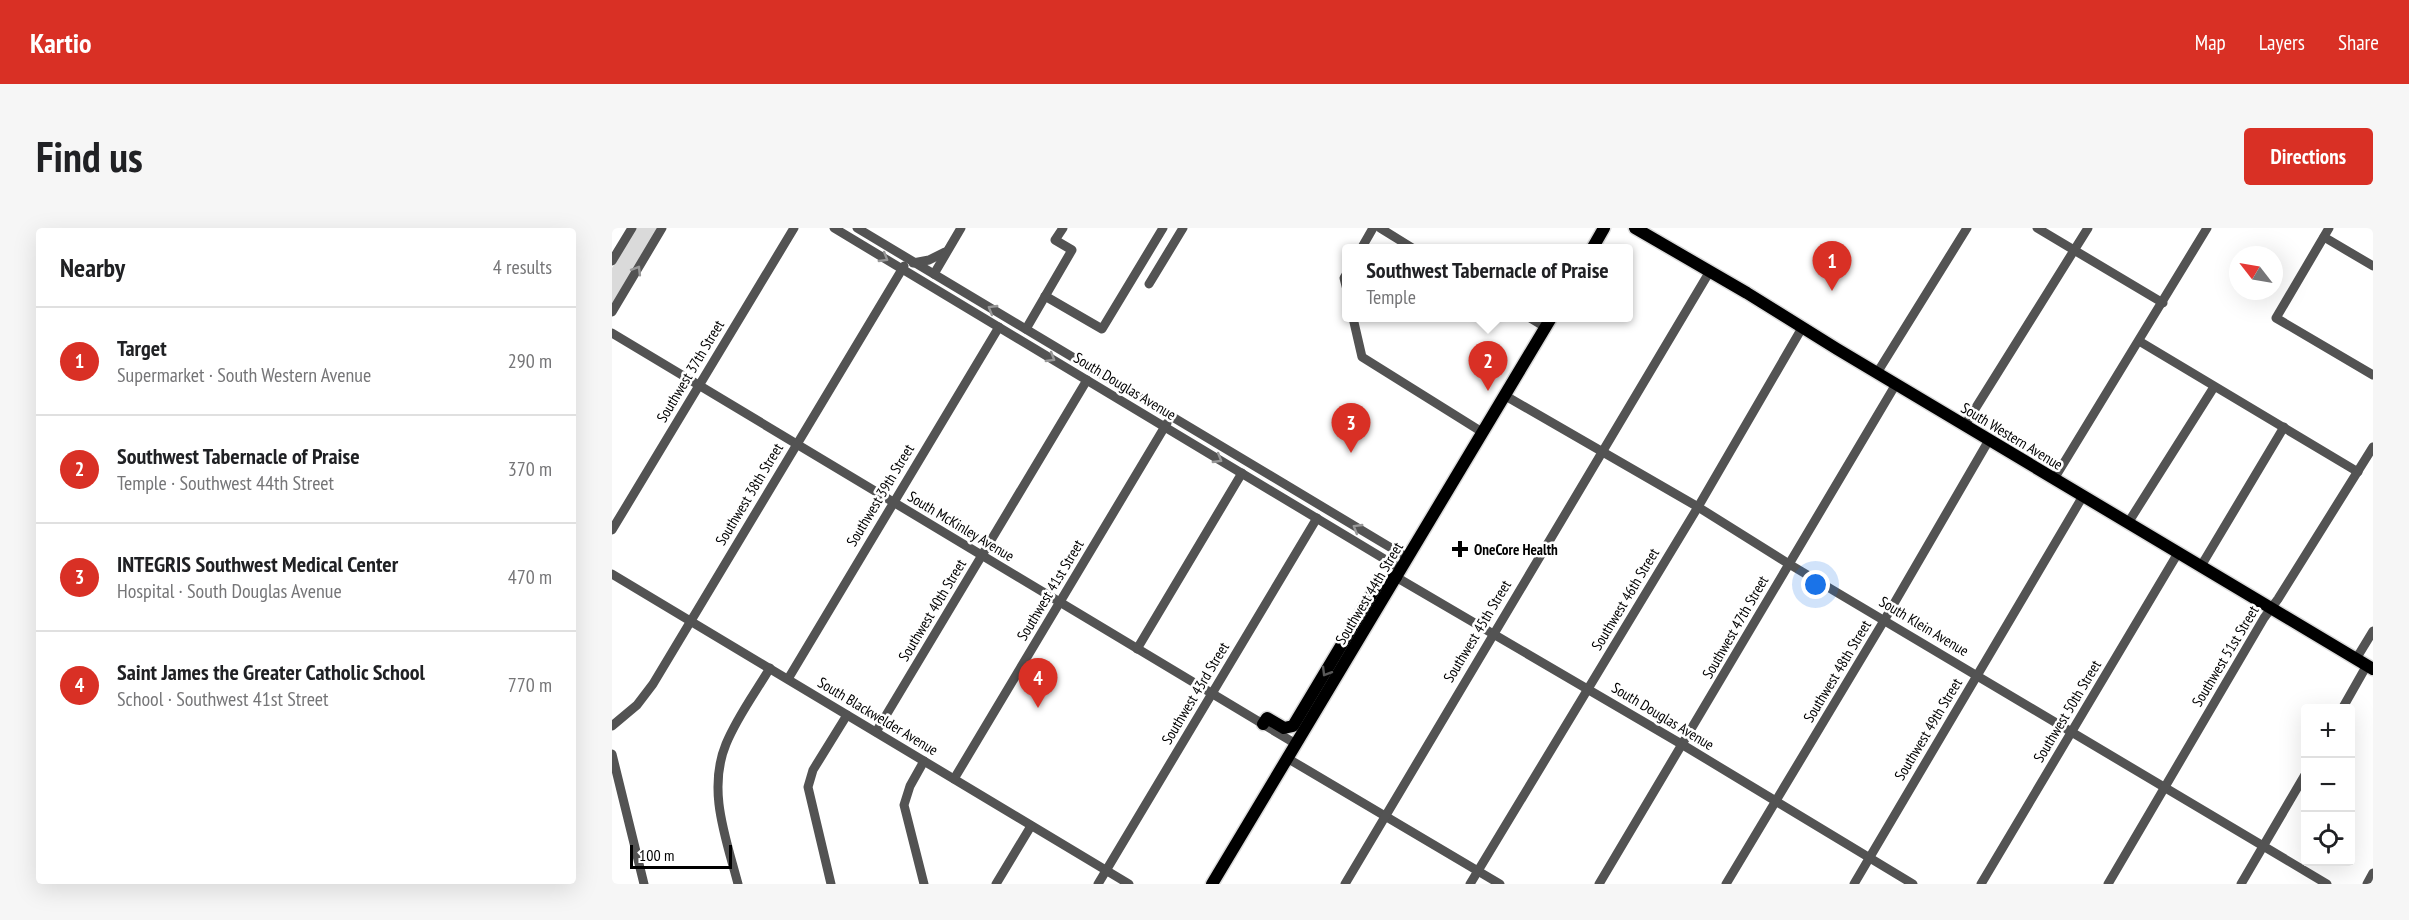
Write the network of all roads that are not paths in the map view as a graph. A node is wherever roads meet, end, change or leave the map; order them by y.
1 (632, 228) edge
2 (662, 228) edge
3 (794, 228) edge
4 (834, 228) edge
5 (857, 228) edge
6 (961, 228) edge
7 (1063, 228) edge
8 (1163, 228) edge
9 (1183, 228) edge
10 (1373, 228) edge
11 (1380, 228) edge
12 (1604, 228) edge
13 (1635, 228) edge
14 (1967, 228) edge
15 (2037, 228) edge
16 (2088, 228) edge
17 (2207, 228) edge
18 (2327, 232) edge
19 (1364, 244) edge
20 (1406, 244) edge
21 (1595, 244) edge
22 (2075, 250) junction
23 (947, 251) junction
24 (911, 260) junction
25 (612, 261) edge
26 (2373, 266) edge
27 (902, 269) junction
28 (1710, 271) junction
29 (934, 274) junction
30 (1149, 284) dead end
31 (1045, 296) junction
32 (2163, 303) junction
33 (612, 312) edge
34 (1354, 322) edge
35 (1548, 322) edge
36 (999, 327) junction
37 (1802, 328) junction
38 (1026, 329) junction
39 (612, 333) edge
40 (2139, 341) junction
41 (1877, 373) junction
42 (2373, 375) edge
43 (1087, 380) junction
44 (1896, 384) junction
45 (699, 386) junction
46 (2214, 387) junction
47 (1504, 395) junction
48 (1171, 416) junction
49 (1965, 426) junction
50 (1165, 427) junction
51 (2284, 427) junction
52 (1482, 432) junction
53 (1989, 440) junction
54 (796, 444) junction
55 (2373, 447) edge
56 (1600, 453) junction
57 (2358, 472) junction
58 (1242, 473) junction
59 (2054, 479) junction
60 (2083, 496) junction
61 (893, 502) junction
62 (1698, 507) junction
63 (1317, 518) junction
64 (2128, 523) junction
65 (612, 530) edge
66 (2178, 553) junction
67 (982, 556) junction
68 (1408, 558) junction
69 (1789, 564) junction
70 (2201, 566) junction
71 (1398, 573) junction
72 (612, 574) edge
73 (1059, 603) junction
74 (2271, 608) junction
75 (1885, 619) junction
76 (690, 621) junction
77 (2373, 631) edge
78 (1492, 634) junction
79 (1137, 649) junction
80 (2365, 664) edge
81 (770, 668) junction
82 (1978, 675) junction
83 (788, 679) junction
84 (1588, 689) junction
85 (1211, 694) junction
86 (2344, 704) edge
87 (847, 715) junction
88 (1265, 721) junction
89 (612, 726) edge
90 (2072, 731) junction
91 (876, 732) junction
92 (1296, 744) junction
93 (1683, 745) junction
94 (612, 754) edge
95 (1287, 758) junction
96 (924, 761) junction
97 (954, 779) junction
98 (2301, 782) edge
99 (2165, 788) junction
100 (1775, 802) junction
101 (1386, 816) junction
102 (1031, 825) junction
103 (2265, 846) junction
104 (1869, 858) junction
105 (1106, 871) junction
106 (1477, 871) junction
107 (2373, 873) edge
108 (645, 884) edge
109 (738, 884) edge
110 (831, 884) edge
111 (924, 884) edge
112 (996, 884) edge
113 (1098, 884) edge
114 (1129, 884) edge
115 (1212, 884) edge
116 (1345, 884) edge
117 (1470, 884) edge
118 (1500, 884) edge
119 (1599, 884) edge
120 (1726, 884) edge
121 (1854, 884) edge
122 (1913, 884) edge
123 (1981, 884) edge
124 (2108, 884) edge
125 (2241, 884) edge
126 (2327, 884) edge
127 (2367, 884) edge

1 - 25 street
33 -> 2 street
3 - 45 street, Southwest 37th Street
4 -> 27 street, South Douglas Avenue
5 - 24 street, South Douglas Avenue
6 - 23 street
7 - 31 street
8 - 31 street
9 - 30 street
10 - 19 street
11 - 20 street
12 - 21 main road
13 - 28 main road, South Western Avenue
14 - 41 street
15 - 22 street
16 - 22 street
17 - 32 street
18 - 26 street
18 - 42 street
22 - 32 street
22 - 49 street
23 - 24 street
23 - 29 street
24 - 27 street, Southwest 38th Street
24 - 29 street, South Douglas Avenue
27 - 36 street, South Douglas Avenue
27 - 54 street, Southwest 38th Street
28 - 37 main road, South Western Avenue
28 - 56 street, Southwest 45th Street
38 -> 29 street, South Douglas Avenue
31 - 38 street
32 - 40 street
34 - 52 street
35 - 47 main road, Southwest 44th Street
36 -> 43 street, South Douglas Avenue
36 - 61 street, Southwest 39th Street
37 - 41 main road, South Western Avenue
37 - 62 street, Southwest 46th Street
38 - 48 street, South Douglas Avenue
39 - 45 street, South McKinley Avenue
40 - 46 street
40 - 59 street
41 - 44 main road, South Western Avenue
43 - 50 street, South Douglas Avenue
43 - 67 street, Southwest 40th Street
44 - 49 main road, South Western Avenue
44 - 69 street, Southwest 47th Street
45 - 54 street, South McKinley Avenue
45 - 65 street, Southwest 37th Street
46 - 51 street
46 - 64 street
47 - 52 main road, Southwest 44th Street
47 - 56 street, South Klein Avenue
48 - 50 street, Southwest 41st Street
68 -> 48 street, South Douglas Avenue
49 - 53 main road, South Western Avenue
50 -> 58 street, South Douglas Avenue
50 - 73 street, Southwest 41st Street
51 - 57 street
51 - 70 street
52 - 68 main road, Southwest 44th Street
53 - 59 main road, South Western Avenue
53 - 75 street, Southwest 48th Street
54 - 61 street, South McKinley Avenue
54 - 76 street, Southwest 38th Street
55 - 57 street, Southwest 51st Street
56 - 62 street, South Klein Avenue
56 - 78 street, Southwest 45th Street
57 - 74 street, Southwest 51st Street
58 - 63 street, South Douglas Avenue
58 - 79 street
59 - 60 main road, South Western Avenue
60 - 64 main road, South Western Avenue
60 - 82 street, Southwest 49th Street
61 - 67 street, South McKinley Avenue
61 - 83 street, Southwest 39th Street
62 - 69 street, South Klein Avenue
62 - 84 street, Southwest 46th Street
63 - 71 street, South Douglas Avenue
63 - 85 street, Southwest 43rd Street
64 - 66 main road, South Western Avenue
66 - 70 main road, South Western Avenue
66 - 90 street, Southwest 50th Street
67 - 73 street, South McKinley Avenue
67 - 91 street, Southwest 40th Street
68 - 71 main road, Southwest 44th Street
69 - 75 street, South Klein Avenue
69 - 93 street, Southwest 47th Street
70 - 74 main road, South Western Avenue
71 - 78 street, South Douglas Avenue
71 -> 88 main road
71 - 92 main road, Southwest 44th Street
72 - 76 street, South Blackwelder Avenue
73 - 79 street, South McKinley Avenue
73 - 97 street, Southwest 41st Street
74 - 80 main road, South Western Avenue
74 - 99 street, Southwest 51st Street
75 - 82 street, South Klein Avenue
75 - 100 street, Southwest 48th Street
76 - 81 street, South Blackwelder Avenue
76 - 89 street, Southwest 38th Street
77 - 80 street
78 - 84 street, South Douglas Avenue
78 - 101 street, Southwest 45th Street
79 - 85 street, South McKinley Avenue
80 - 86 street
81 - 83 street, South Blackwelder Avenue
81 - 109 street
82 - 90 street, South Klein Avenue
82 - 104 street, Southwest 49th Street
83 - 87 street, South Blackwelder Avenue
84 - 93 street, South Douglas Avenue
84 - 106 street, Southwest 46th Street
85 - 88 street, South McKinley Avenue
85 - 105 street, Southwest 43rd Street
87 - 91 street, South Blackwelder Avenue
87 - 110 street
88 - 92 street, South McKinley Avenue
90 - 99 street, South Klein Avenue
90 - 123 street, Southwest 50th Street
91 - 96 street, South Blackwelder Avenue
92 - 95 main road, Southwest 44th Street
93 - 100 street, South Douglas Avenue
93 - 119 street, Southwest 47th Street
94 - 108 street
95 - 101 street
95 - 115 main road, Southwest 44th Street
96 - 97 street, South Blackwelder Avenue
96 - 111 street
97 - 102 street, South Blackwelder Avenue
98 - 103 street
99 - 103 street, South Klein Avenue
99 - 124 street, Southwest 51st Street
100 - 104 street, South Douglas Avenue
100 - 120 street, Southwest 48th Street
101 - 106 street
101 - 116 street, Southwest 45th Street
102 - 105 street, South Blackwelder Avenue
102 - 112 street
103 - 125 street
103 - 126 street, South Klein Avenue
104 - 121 street, Southwest 49th Street
104 - 122 street, South Douglas Avenue
105 - 113 street, Southwest 43rd Street
105 - 114 street, South Blackwelder Avenue
106 - 117 street, Southwest 46th Street
106 - 118 street
107 - 127 street

